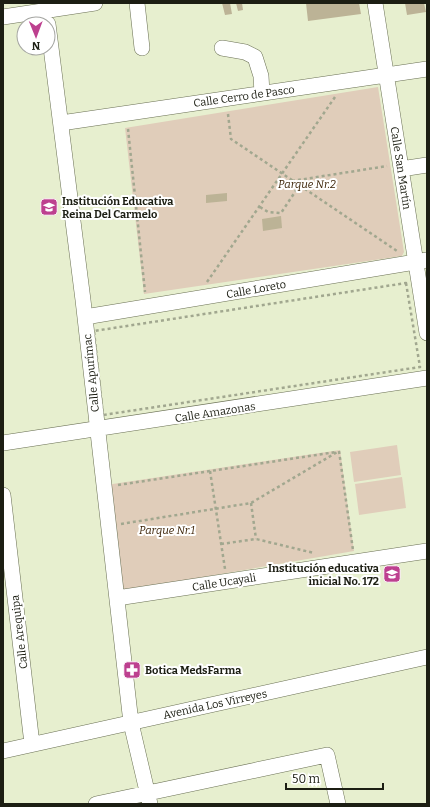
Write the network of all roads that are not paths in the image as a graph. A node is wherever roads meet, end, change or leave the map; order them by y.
1 (96, 3) edge
2 (137, 3) edge
3 (375, 3) edge
4 (47, 16) edge
5 (3, 17) edge
6 (16, 17) edge
7 (142, 48) dead end
8 (222, 48) dead end
9 (52, 56) edge
10 (427, 69) edge
11 (386, 75) junction
12 (262, 93) junction
13 (60, 123) junction
14 (427, 165) edge
15 (394, 168) junction
16 (421, 261) edge
17 (85, 318) junction
18 (427, 333) edge
19 (424, 372) edge
20 (98, 430) junction
21 (3, 443) edge
22 (3, 495) edge
23 (427, 551) edge
24 (117, 598) junction
25 (427, 657) edge
26 (131, 722) junction
27 (32, 744) junction
28 (3, 751) edge
29 (149, 798) edge
30 (96, 804) edge
31 (338, 804) edge

1 - 4 street
2 - 7 street
3 - 11 street, Calle San Martín
5 - 6 street
8 - 12 street
9 - 13 street, Calle Apurímac
10 - 11 street, Calle Cerro de Pasco
11 - 12 street, Calle Cerro de Pasco
11 - 15 street, Calle San Martín
12 - 13 street, Calle Cerro de Pasco
13 - 17 street, Calle Apurímac
14 - 15 street
15 - 16 street, Calle San Martín
16 - 17 street, Calle Loreto
16 - 18 street, Calle San Martín
17 - 20 street, Calle Apurímac
19 - 20 street, Calle Amazonas
20 - 21 street, Calle Amazonas
20 - 24 street, Calle Apurímac
22 - 27 street, Calle Arequipa
23 - 24 street, Calle Ucayali
24 - 26 street, Calle Apurímac
25 - 26 street, Avenida Los Virreyes
26 - 27 street, Avenida Los Virreyes
26 - 29 street, Calle Apurímac
27 - 28 street, Avenida Los Virreyes
29 - 30 street
29 - 31 street

